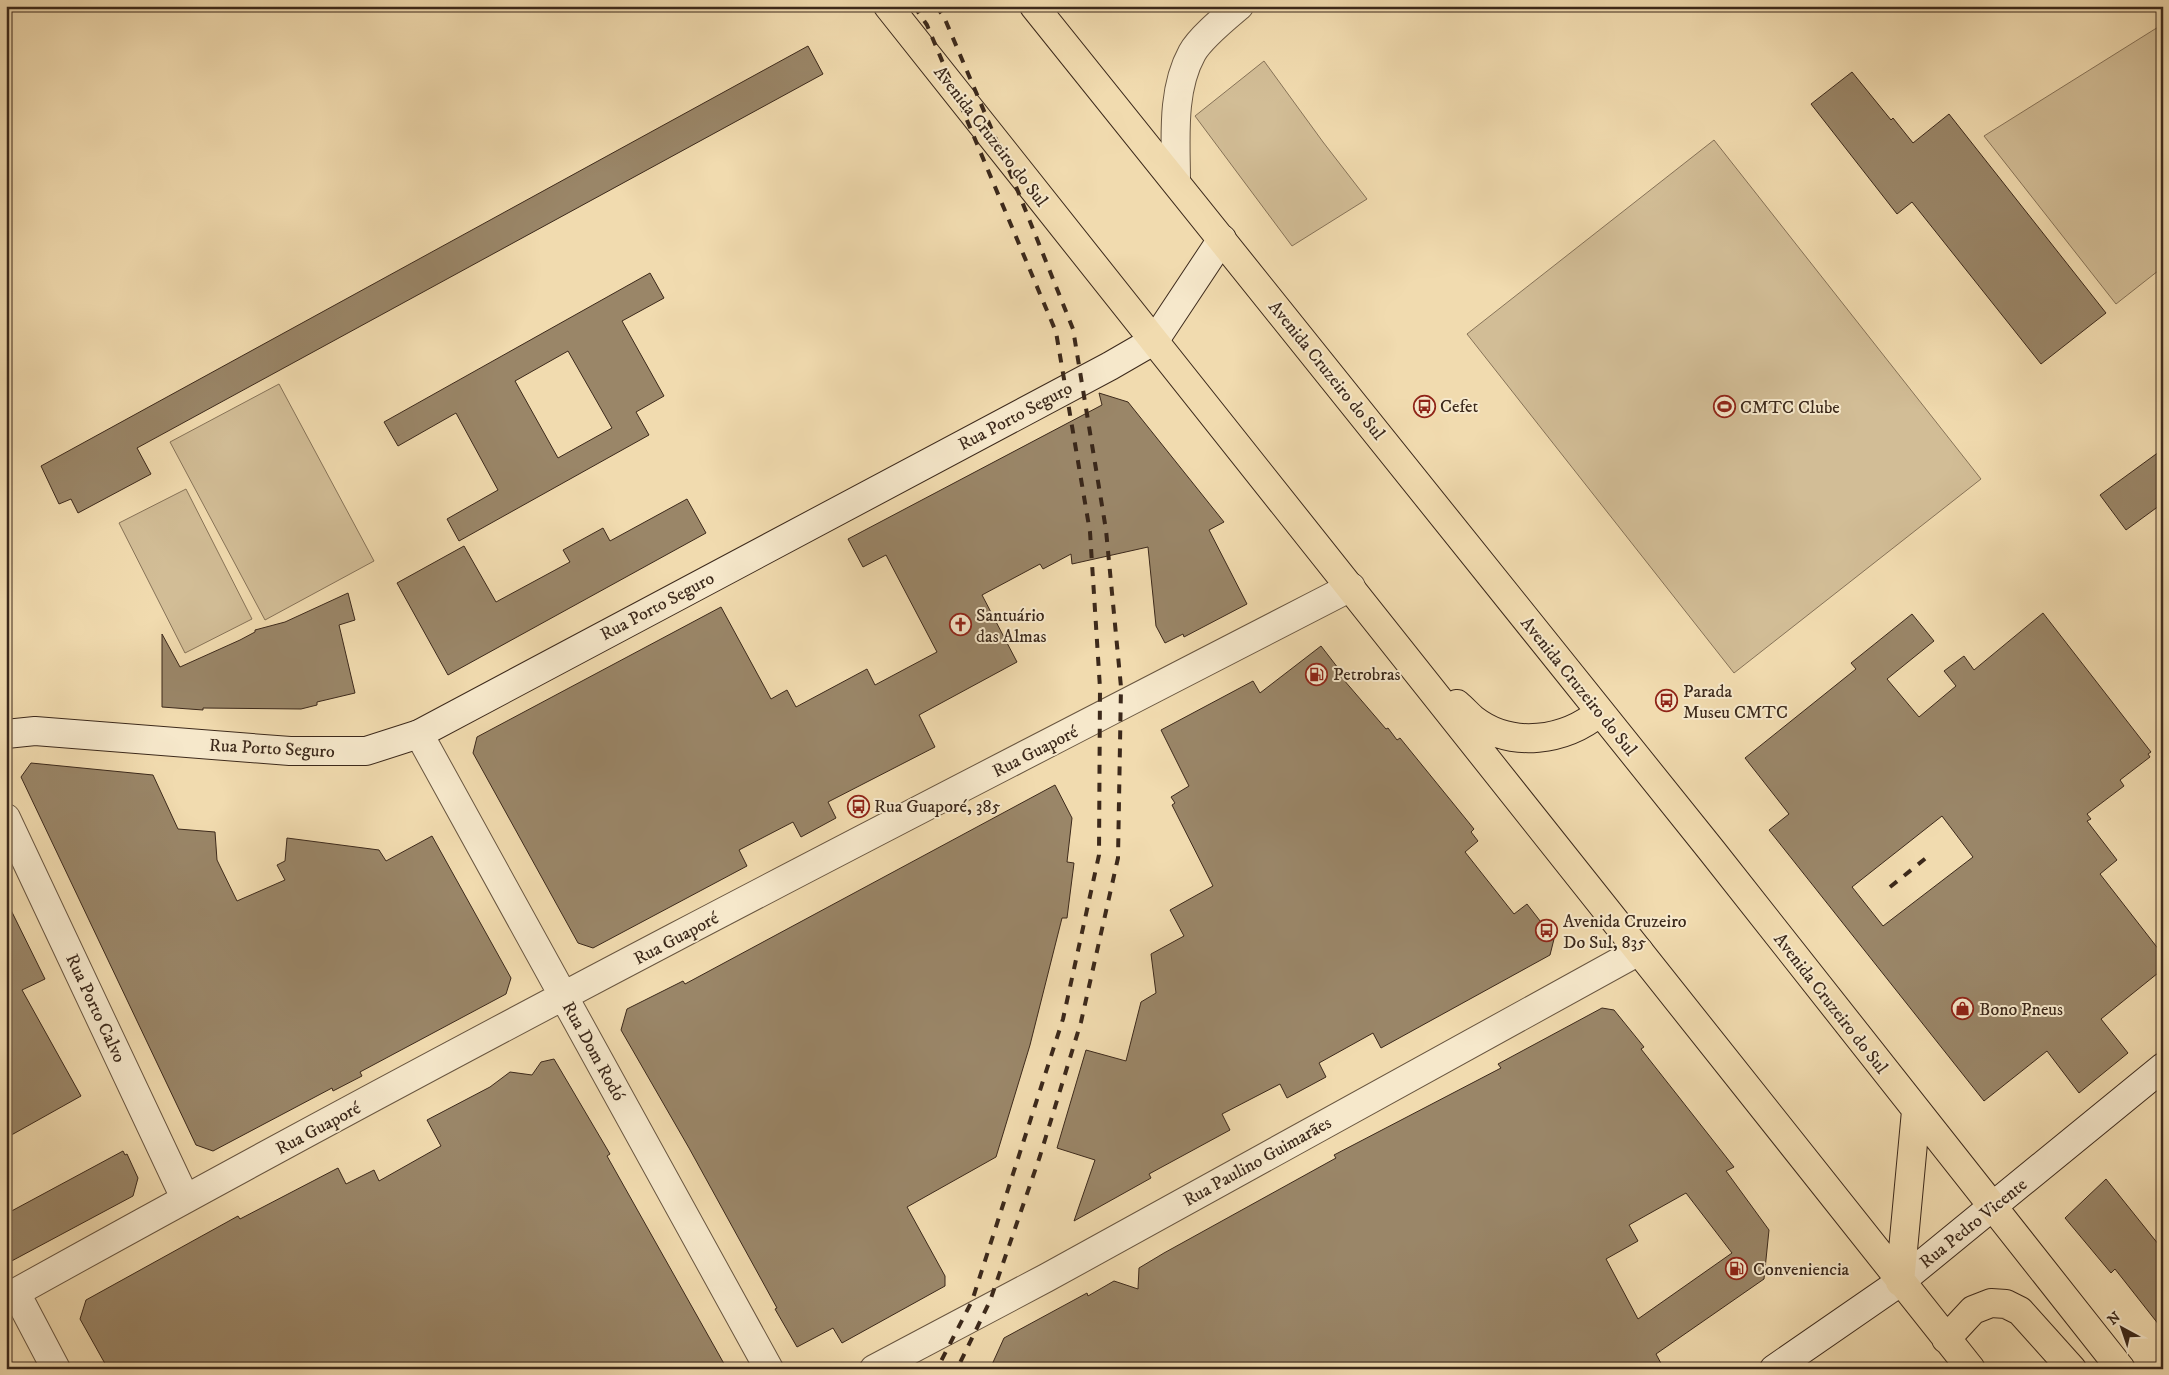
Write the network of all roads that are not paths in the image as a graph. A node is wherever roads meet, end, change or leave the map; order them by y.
1 (888, 6) edge
2 (1034, 6) edge
3 (1239, 6) edge
4 (1176, 182) junction
5 (1222, 239) junction
6 (1155, 340) junction
7 (1351, 587) junction
8 (1434, 692) junction
9 (1600, 712) junction
10 (6, 734) edge
11 (419, 734) junction
12 (6, 818) edge
13 (1639, 951) junction
14 (564, 996) junction
15 (2163, 1067) edge
16 (1916, 1111) junction
17 (185, 1198) junction
18 (1994, 1206) junction
19 (1900, 1282) junction
20 (11, 1296) edge
21 (1946, 1339) junction
22 (56, 1369) edge
23 (769, 1369) edge
24 (874, 1369) edge
25 (1774, 1369) edge
26 (1970, 1369) edge
27 (2072, 1369) edge
28 (2121, 1369) edge

1 - 6 main road, Avenida Cruzeiro do Sul
2 - 4 main road, Avenida Cruzeiro do Sul
3 - 4 street
4 - 5 main road, Avenida Cruzeiro do Sul
5 - 6 street, Rua Porto Seguro
5 - 9 main road, Avenida Cruzeiro do Sul
6 - 7 main road, Avenida Cruzeiro do Sul
6 - 11 street, Rua Porto Seguro
7 - 8 main road, Avenida Cruzeiro do Sul
7 - 14 street, Rua Guaporé
8 - 9 main road
8 - 13 main road, Avenida Cruzeiro do Sul
9 - 16 main road, Avenida Cruzeiro do Sul
10 - 11 street, Rua Porto Seguro
11 - 14 street, Rua Dom Rodó
12 - 17 street, Rua Porto Calvo
13 - 19 main road, Avenida Cruzeiro do Sul
13 - 24 street, Rua Paulino Guimarães
14 - 17 street, Rua Guaporé
14 - 23 street, Rua Dom Rodó
15 - 18 street, Rua Pedro Vicente
16 - 18 main road, Avenida Cruzeiro do Sul
16 - 19 main road
17 - 20 street, Rua Guaporé
18 - 19 street, Rua Pedro Vicente
18 - 28 main road, Avenida Cruzeiro do Sul
19 - 21 main road, Avenida Cruzeiro do Sul
19 - 25 street, Rua Pedro Vicente
20 - 22 street
21 - 26 main road, Avenida Cruzeiro do Sul
21 - 27 main road

